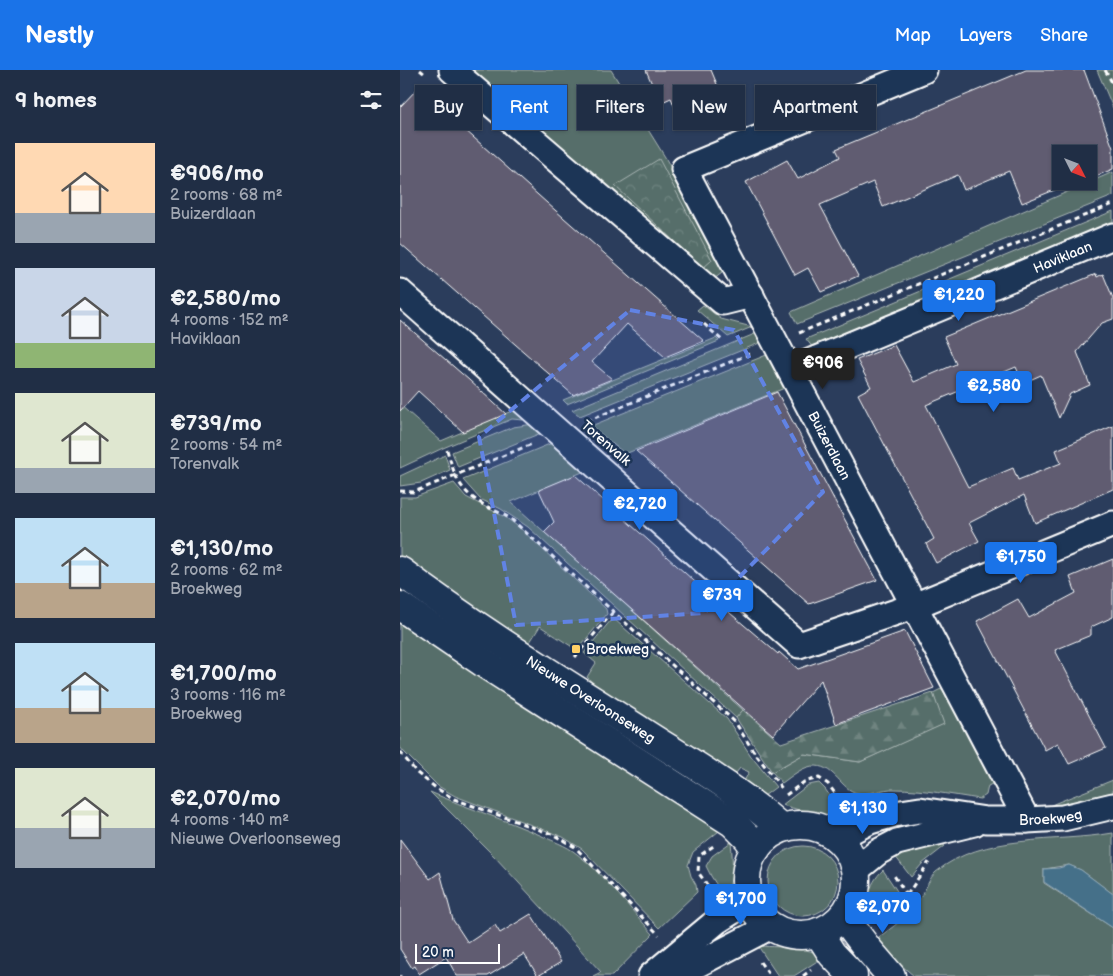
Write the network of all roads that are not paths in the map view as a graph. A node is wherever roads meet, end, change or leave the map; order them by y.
1 (452, 70) edge
2 (924, 70) edge
3 (1113, 236) edge
4 (400, 292) edge
5 (751, 295) junction
6 (790, 370) junction
7 (1113, 524) edge
8 (400, 571) edge
9 (400, 606) edge
10 (914, 606) junction
11 (1113, 806) edge
12 (986, 820) junction
13 (1027, 820) junction
14 (781, 828) junction
15 (838, 838) junction
16 (756, 849) junction
17 (856, 870) junction
18 (750, 900) junction
19 (843, 916) junction
20 (772, 926) junction
21 (818, 932) junction
22 (651, 976) edge
23 (674, 976) edge
24 (853, 976) edge
25 (891, 976) edge

1 - 5 street
2 - 5 street, Buizerdlaan
3 - 6 street, Haviklaan
4 - 10 street, Torenvalk
5 - 6 street, Buizerdlaan
6 - 10 street, Buizerdlaan
7 - 10 street
8 - 14 street, Nieuwe Overloonseweg
9 - 16 street, Nieuwe Overloonseweg
10 - 13 street, Buizerdlaan
11 - 13 street, Broekweg
12 - 13 street, Broekweg
12 - 15 street, Broekweg
12 - 17 street, Broekweg
14 - 15 street
14 - 16 street
15 - 17 street
16 - 18 street
17 - 19 street
18 - 20 street
18 - 22 street
19 - 21 street
19 - 25 street
20 - 21 street
20 - 23 street
21 - 24 street

